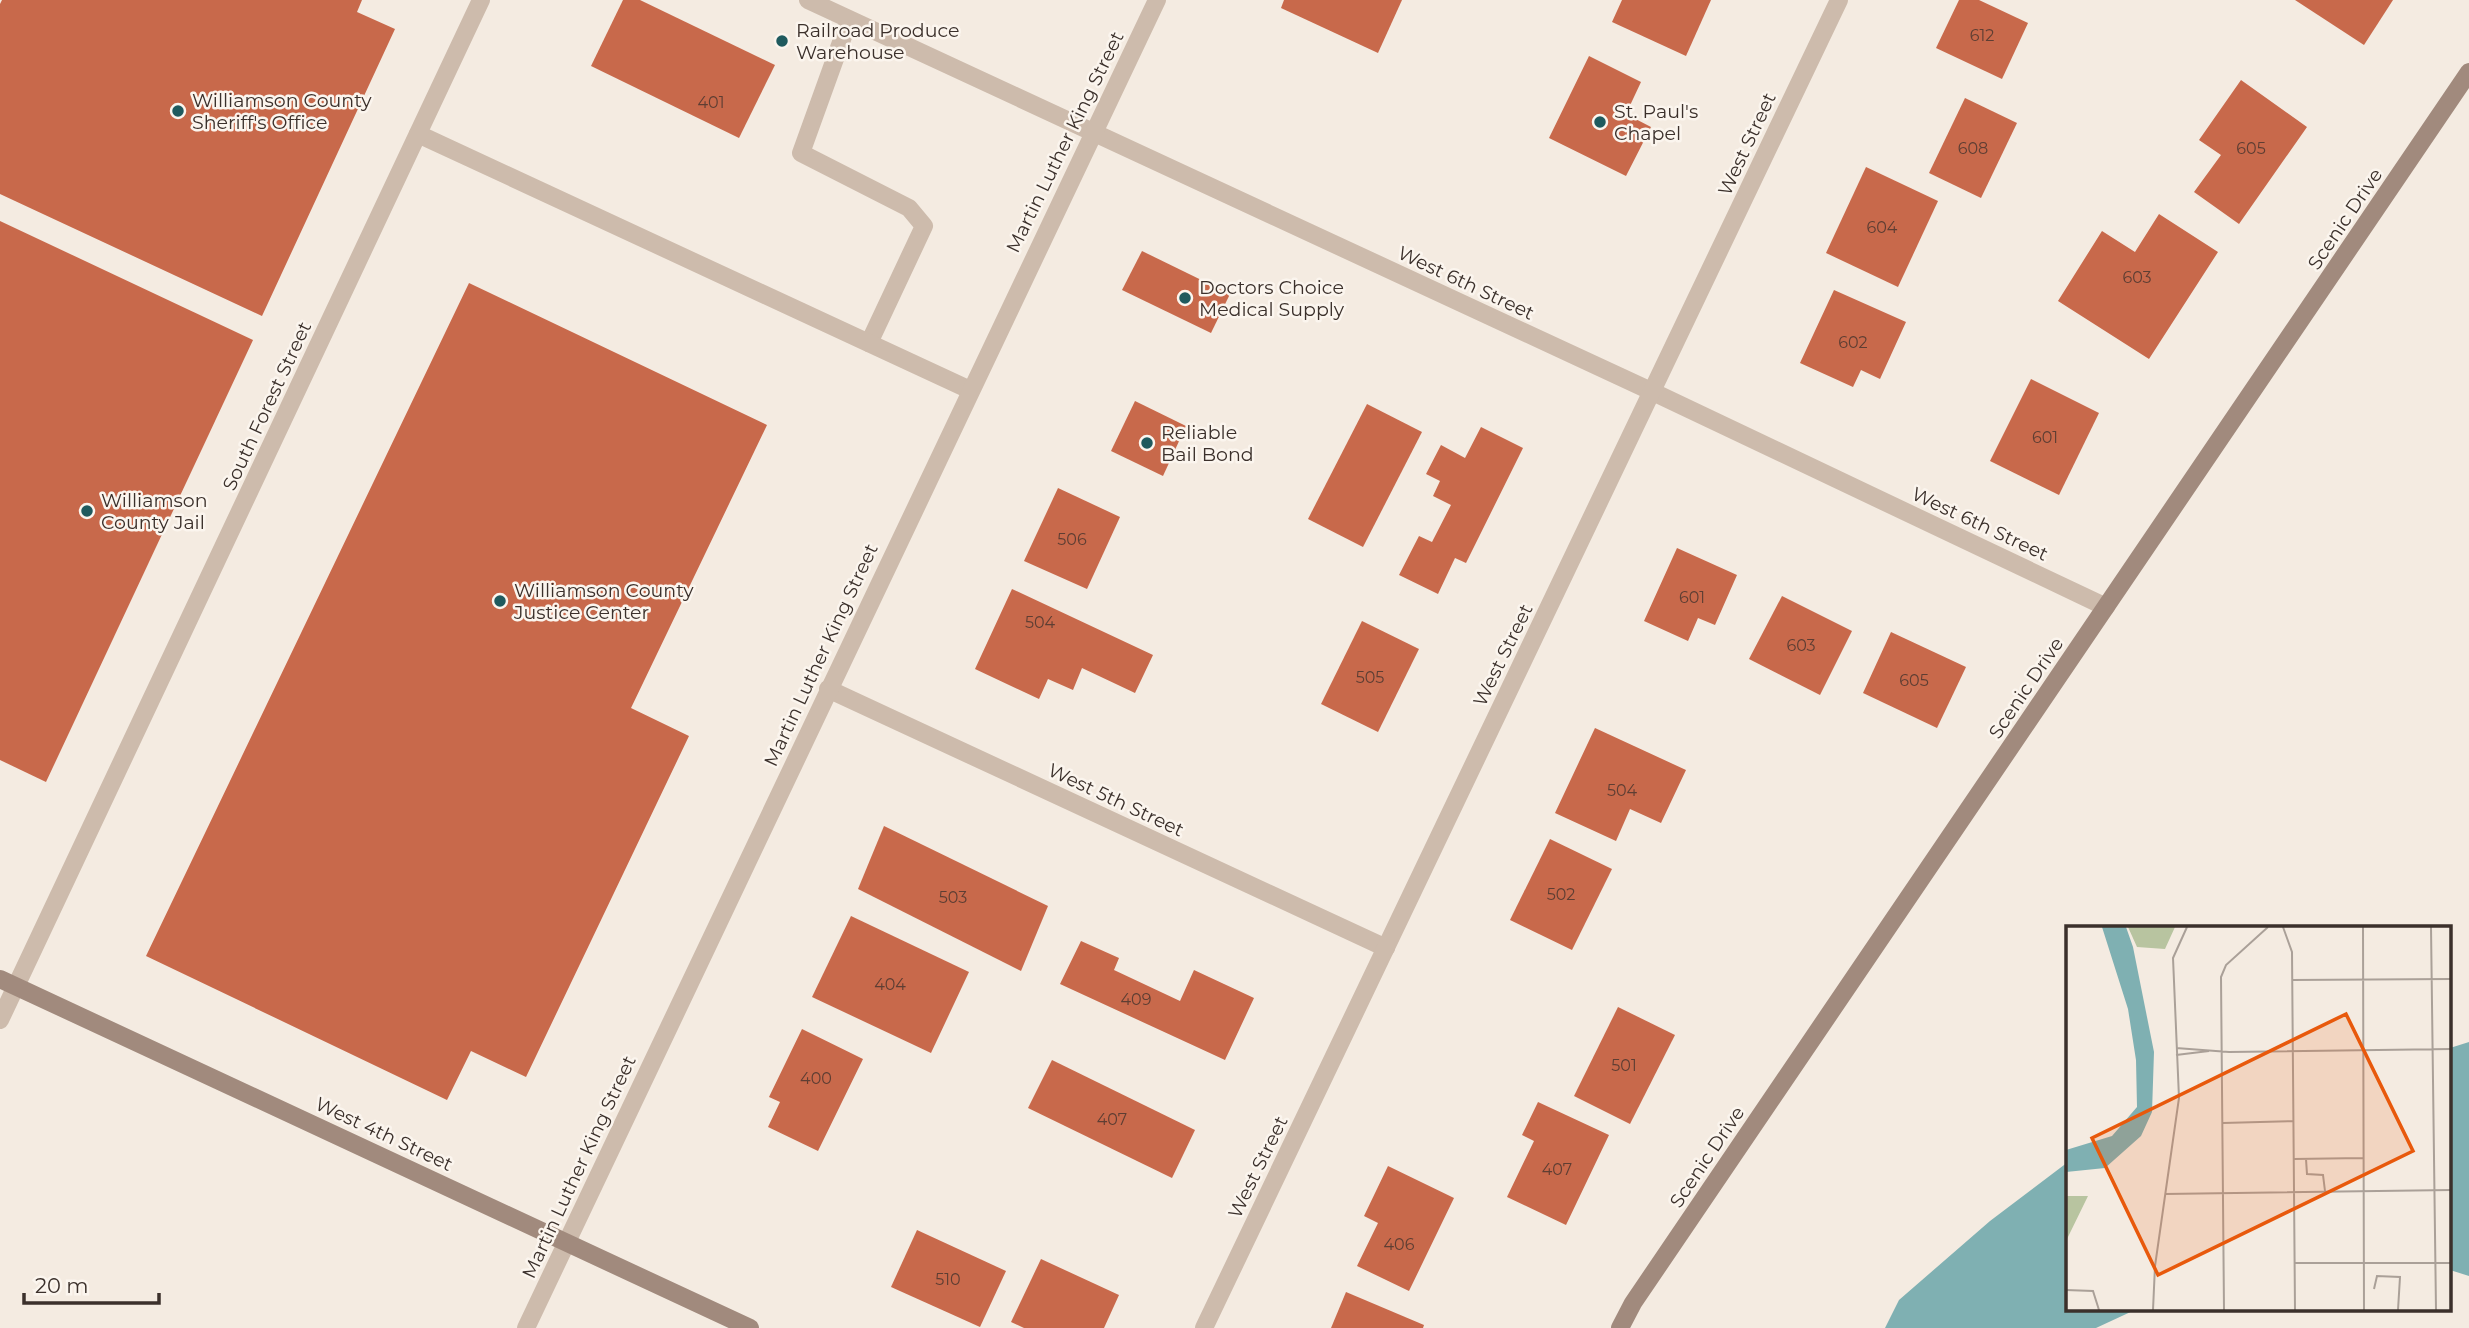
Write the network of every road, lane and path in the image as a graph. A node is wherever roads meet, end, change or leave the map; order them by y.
1 (481, 0) edge
2 (808, 0) edge
3 (1157, 0) edge
4 (1839, 0) edge
5 (849, 20) junction
6 (2469, 72) edge
7 (418, 134) junction
8 (1092, 134) junction
9 (869, 343) junction
10 (970, 390) junction
11 (1653, 392) junction
12 (2106, 607) junction
13 (828, 689) junction
14 (1386, 948) junction
15 (8, 983) edge
16 (0, 1020) edge
17 (567, 1242) junction
18 (526, 1328) edge
19 (750, 1328) edge
20 (1203, 1328) edge
21 (1620, 1328) edge

1 - 7 street, South Forest Street
2 - 5 street, West 6th Street
3 - 8 street, Martin Luther King Street
4 - 11 street, West Street
5 - 8 street, West 6th Street
5 - 9 street
6 - 12 street, Scenic Drive
7 - 9 street
7 - 15 street, South Forest Street
8 - 10 street, Martin Luther King Street
8 - 11 street, West 6th Street
9 - 10 street
10 - 13 street, Martin Luther King Street
11 - 12 street, West 6th Street
11 - 14 street, West Street
12 - 21 street, Scenic Drive
13 - 14 street, West 5th Street
13 - 17 street, Martin Luther King Street
14 - 20 street, West Street
15 - 16 street, South Forest Street
15 - 17 street, West 4th Street
17 - 18 street, Martin Luther King Street
17 - 19 street, West 4th Street

